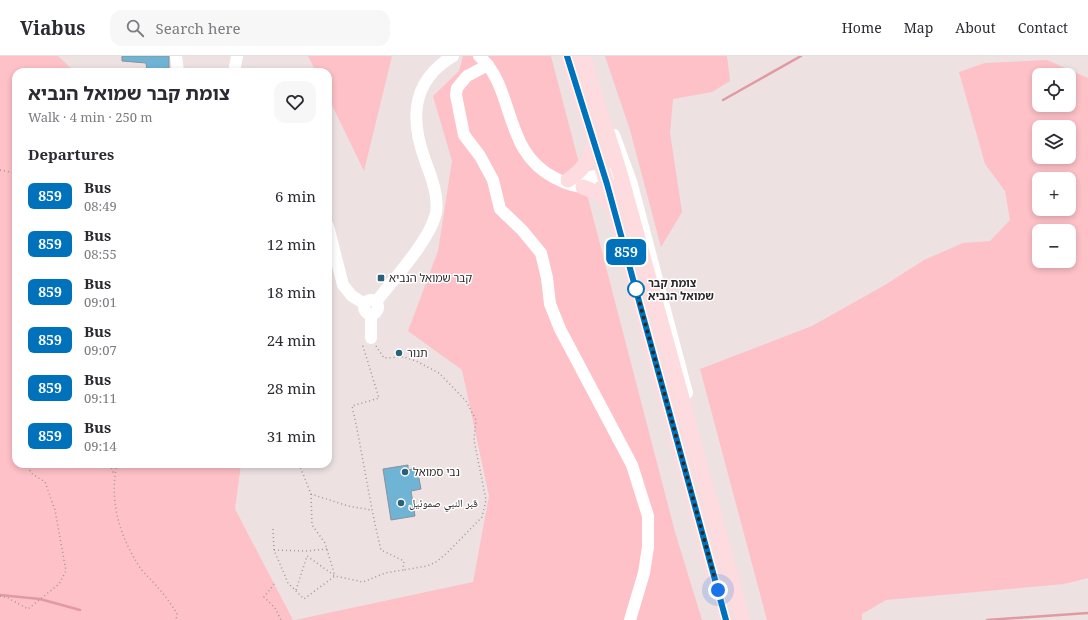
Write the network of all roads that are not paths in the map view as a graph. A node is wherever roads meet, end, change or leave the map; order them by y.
1 (176, 56) edge
2 (237, 56) edge
3 (453, 56) edge
4 (479, 56) edge
5 (566, 56) edge
6 (583, 56) edge
7 (488, 65) junction
8 (178, 68) edge
9 (235, 68) edge
10 (599, 106) junction
11 (594, 142) junction
12 (620, 173) junction
13 (605, 179) junction
14 (563, 180) junction
15 (584, 187) junction
16 (614, 210) junction
17 (332, 242) edge
18 (371, 306) junction
19 (366, 339) road end
20 (693, 439) junction
21 (630, 620) edge
22 (726, 620) edge
23 (743, 620) edge

1 - 8 street
2 - 9 street
3 - 18 street
4 - 7 street
5 - 11 main road
6 - 10 main road
7 - 14 street
7 - 21 street
10 - 12 main road
10 - 20 street
11 - 13 main road
11 - 14 main road
12 - 13 street
12 - 20 main road
13 - 14 street
13 - 15 street
13 - 16 main road
14 - 15 street
15 - 16 main road
16 - 22 main road
17 - 18 street
18 - 19 street
20 - 23 main road

